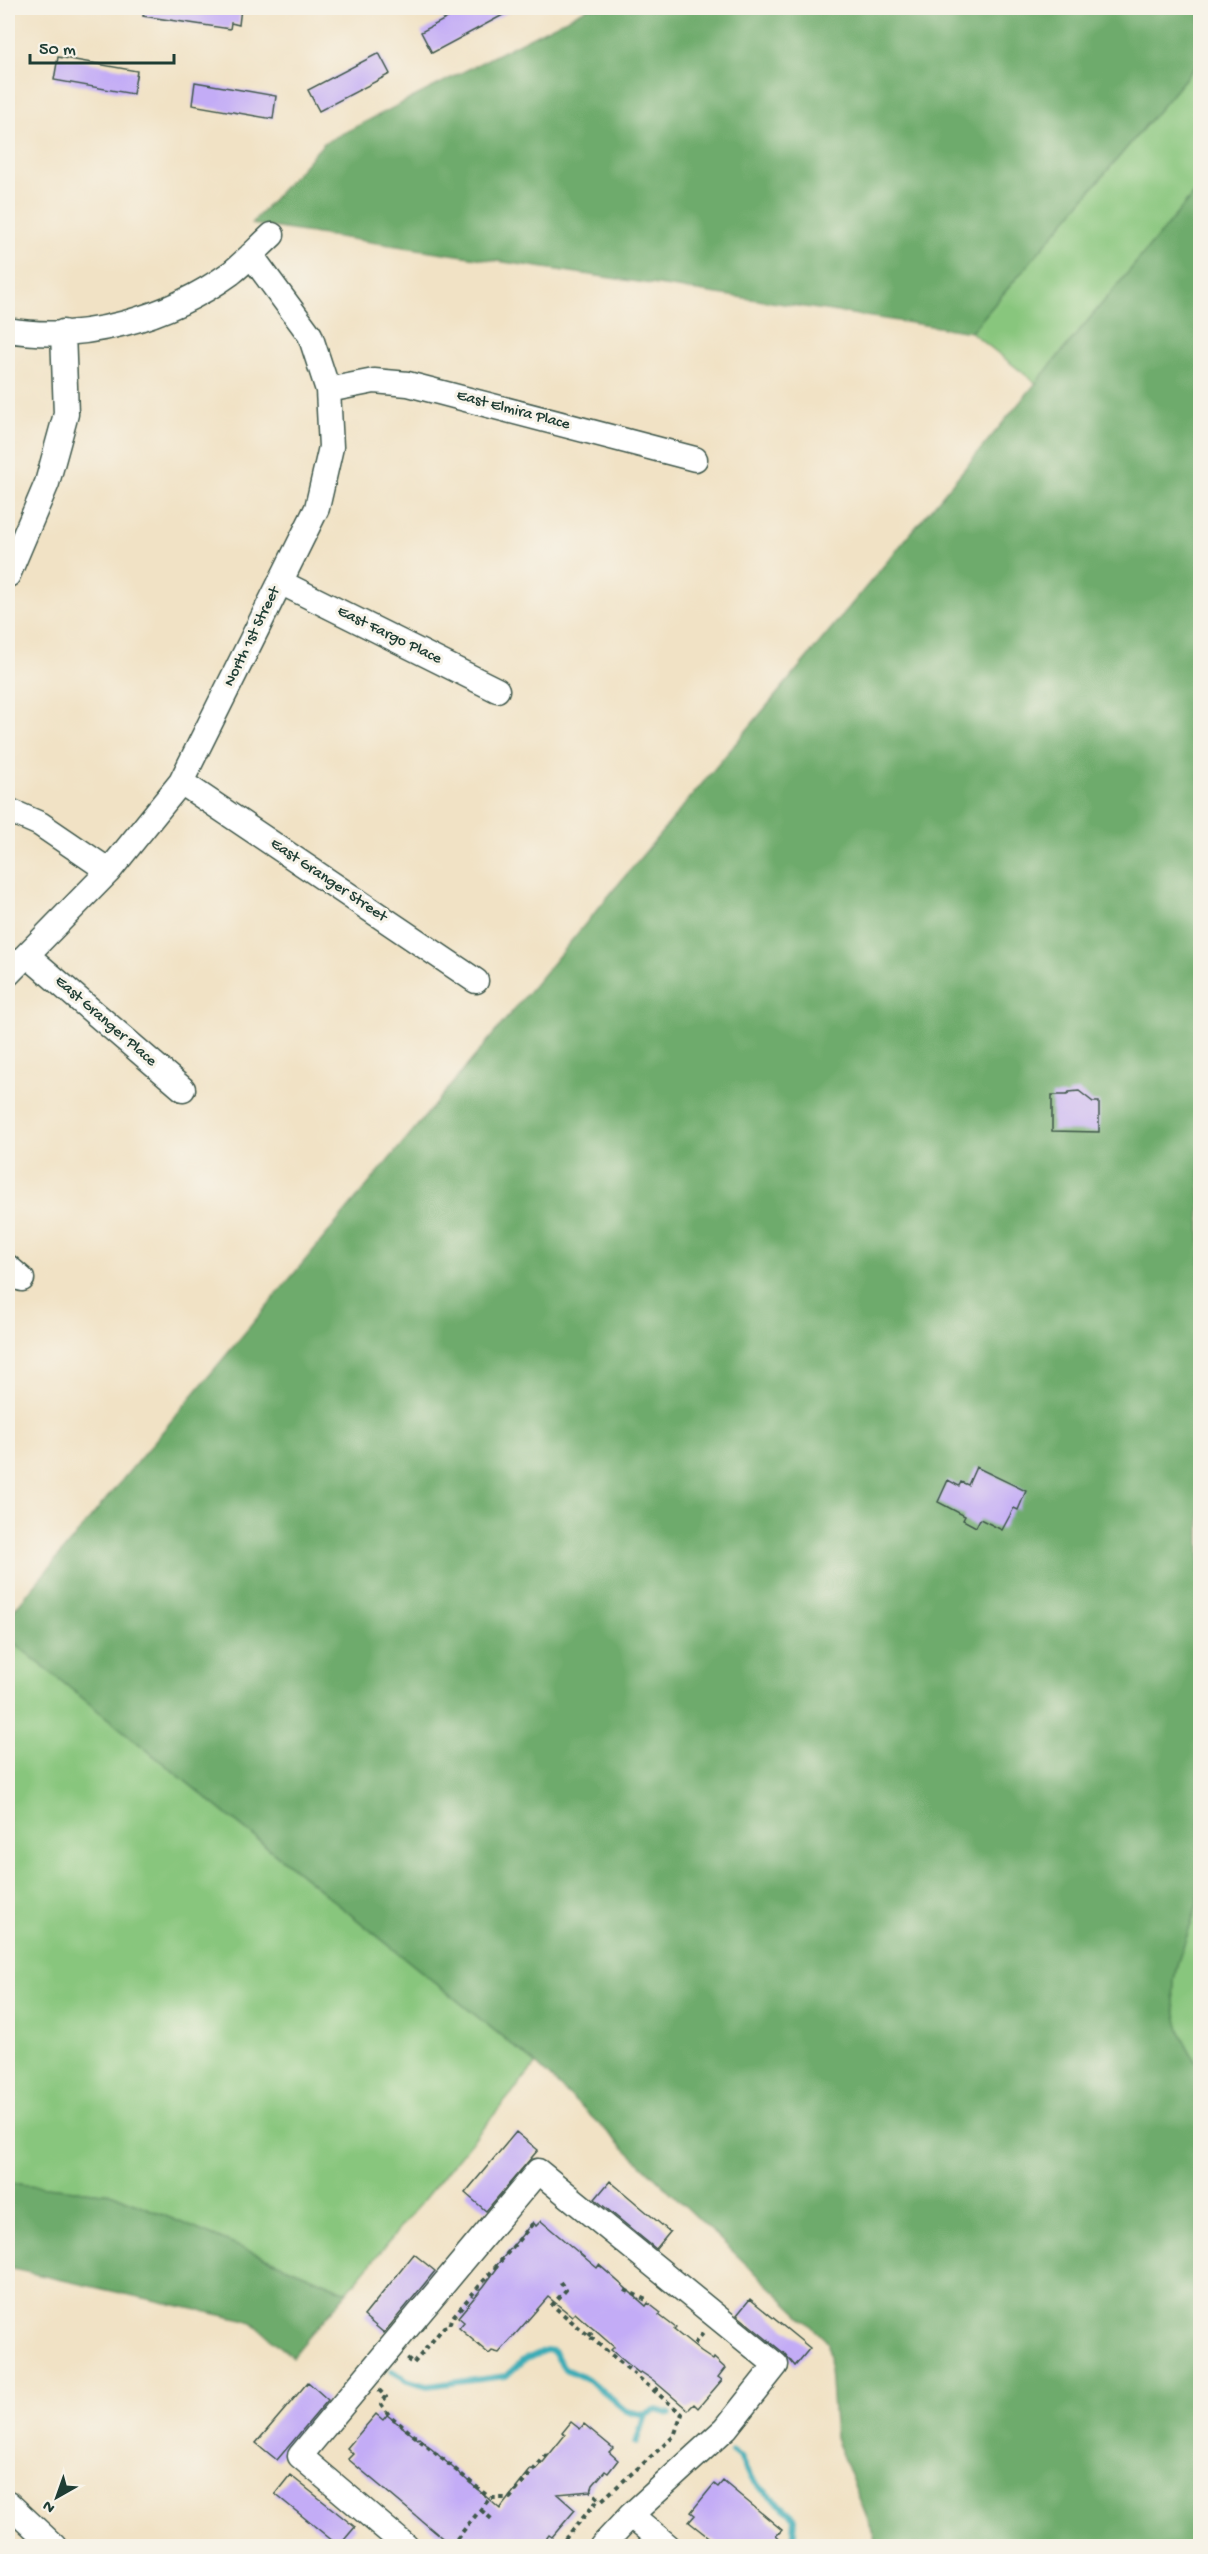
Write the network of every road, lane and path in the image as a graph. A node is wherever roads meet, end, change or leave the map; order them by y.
1 (272, 236) dead end
2 (251, 255) junction
3 (8, 330) edge
4 (63, 332) junction
5 (328, 390) junction
6 (695, 459) dead end
7 (8, 575) edge
8 (280, 582) junction
9 (497, 690) dead end
10 (181, 782) junction
11 (8, 810) edge
12 (109, 871) junction
13 (27, 955) junction
14 (8, 974) edge
15 (476, 981) dead end
16 (183, 1089) dead end
17 (535, 2220) dead end
18 (560, 2282) dead end
19 (625, 2290) dead end
20 (646, 2300) dead end
21 (707, 2328) dead end
22 (595, 2330) dead end
23 (589, 2336) junction
24 (694, 2344) dead end
25 (401, 2354) dead end
26 (660, 2384) dead end
27 (655, 2391) junction
28 (381, 2404) dead end
29 (547, 2454) dead end
30 (591, 2491) dead end
31 (490, 2498) junction
32 (599, 2499) junction
33 (8, 2503) edge
34 (592, 2507) junction
35 (481, 2510) junction
36 (600, 2513) dead end
37 (631, 2515) junction
38 (494, 2521) dead end
39 (54, 2547) edge
40 (406, 2547) edge
41 (451, 2547) edge
42 (559, 2547) edge
43 (602, 2547) edge
44 (668, 2547) edge

1 - 2 street
2 - 4 street
2 - 5 street, North 1st Street
3 - 4 street
4 - 7 street
5 - 6 street, East Elmira Place
5 - 8 street, North 1st Street
8 - 9 street, East Fargo Place
8 - 10 street, North 1st Street
10 - 12 street, North 1st Street
10 - 15 street, East Granger Street
11 - 12 street
12 - 13 street, North 1st Street
13 - 14 street, North 1st Street
13 - 16 street, East Granger Place
17 - 25 path
18 - 23 path
19 - 20 path
21 - 24 path
22 - 23 path
23 - 27 path
26 - 27 path
27 - 32 path
28 - 31 path
29 - 31 path
30 - 32 path
31 - 35 path
32 - 34 path
33 - 39 street
34 - 36 path
34 - 42 path
35 - 38 path
35 - 41 path
37 - 40 street
37 - 43 street
37 - 44 street

